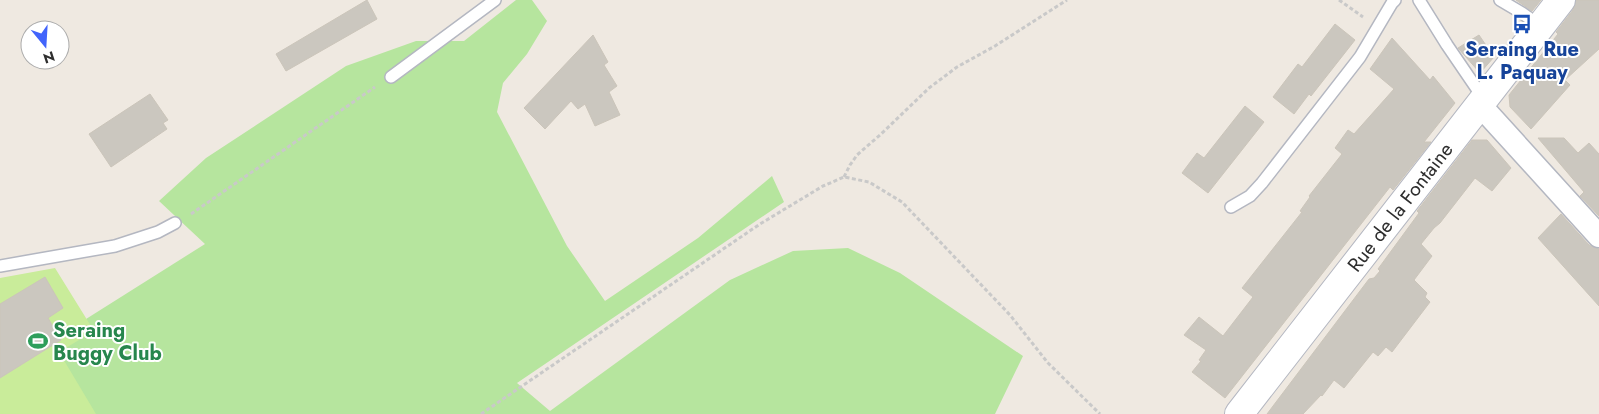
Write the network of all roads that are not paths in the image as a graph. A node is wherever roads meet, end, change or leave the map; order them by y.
1 (495, 0) edge
2 (1396, 0) edge
3 (1419, 0) edge
4 (1500, 0) edge
5 (1561, 0) edge
6 (1540, 26) junction
7 (391, 76) road end
8 (1483, 100) junction
9 (1230, 207) dead end
10 (176, 223) road end
11 (1599, 236) edge
12 (0, 266) edge
13 (1239, 414) edge

1 - 7 lane
2 - 9 lane
3 - 8 lane
4 - 6 lane
5 - 6 street, Rue de la Fontaine
6 - 8 street, Rue de la Fontaine
8 - 11 street
8 - 13 street, Rue de la Fontaine
10 - 12 lane

